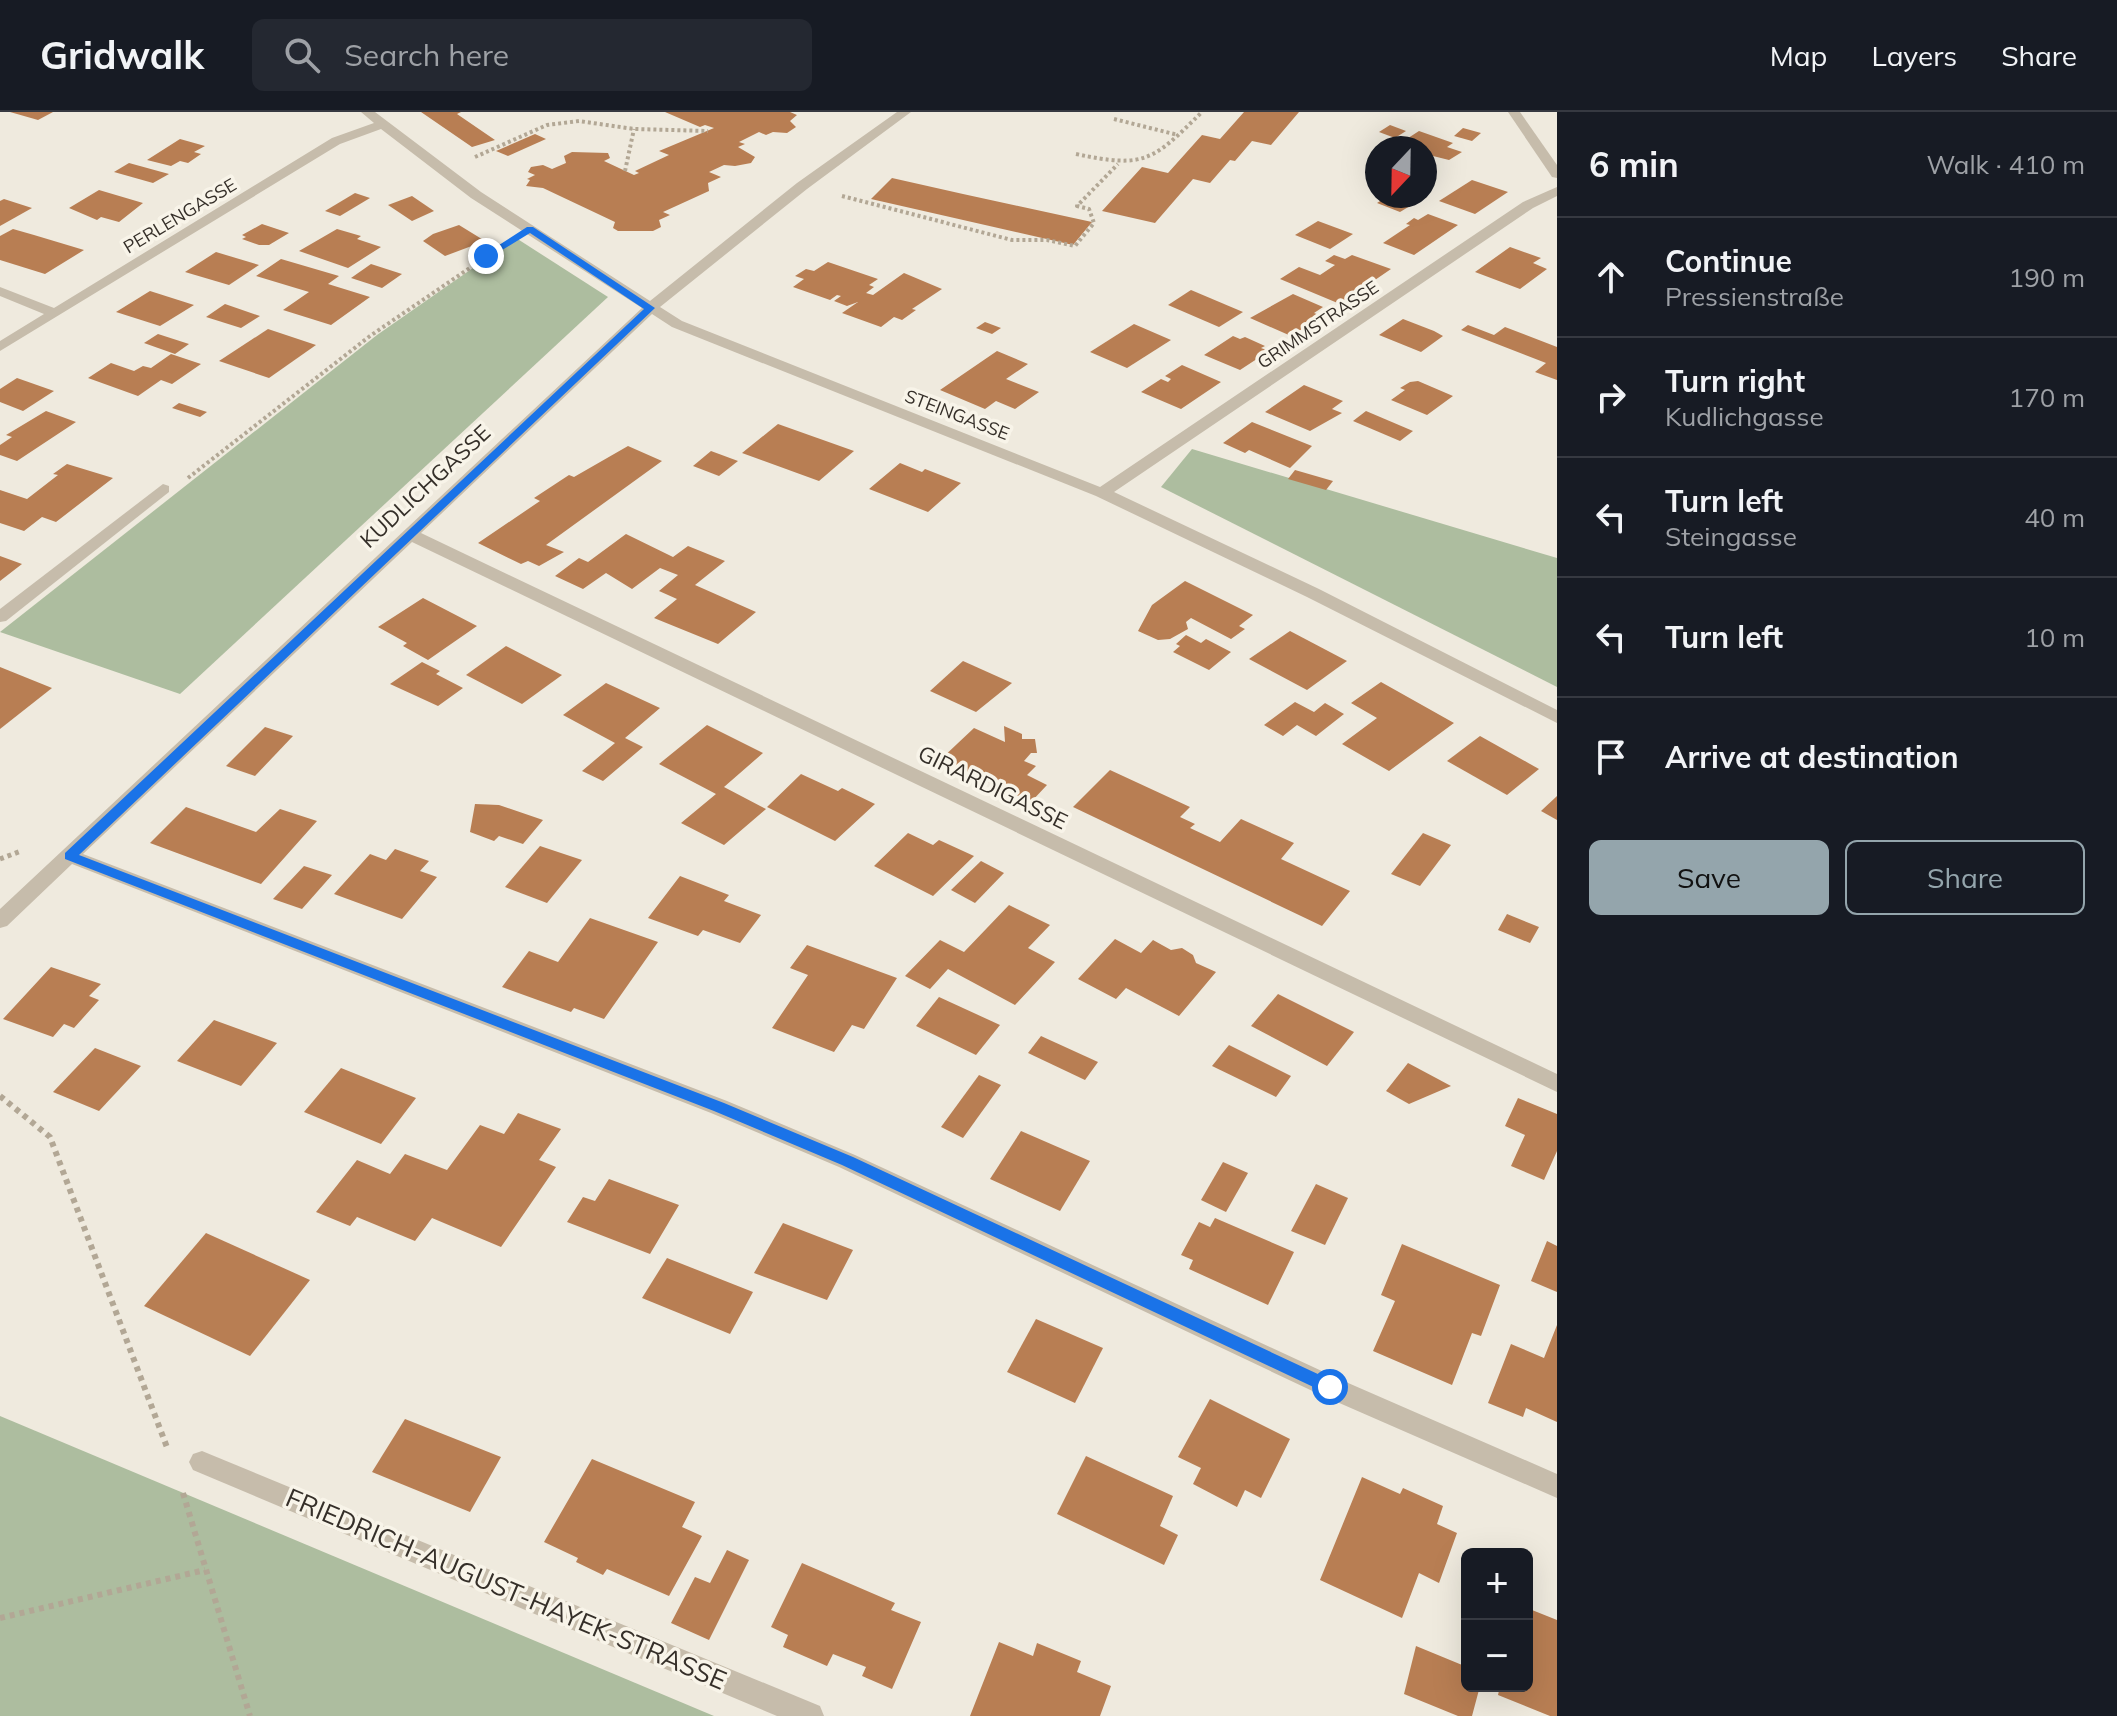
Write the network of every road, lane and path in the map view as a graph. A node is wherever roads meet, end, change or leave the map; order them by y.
1 (369, 112) edge
2 (905, 112) edge
3 (1122, 112) edge
4 (1202, 112) edge
5 (1514, 112) edge
6 (383, 124) junction
7 (634, 129) junction
8 (708, 131) dead end
9 (1178, 135) junction
10 (1076, 154) dead end
11 (1118, 164) junction
12 (445, 171) junction
13 (625, 171) dead end
14 (1557, 174) edge
15 (802, 186) junction
16 (1557, 191) edge
17 (530, 229) junction
18 (0, 291) edge
19 (650, 308) junction
20 (55, 313) junction
21 (0, 347) edge
22 (163, 489) joint
23 (1102, 493) junction
24 (409, 534) junction
25 (0, 617) edge
26 (1557, 717) edge
27 (70, 856) junction
28 (3, 914) edge
29 (1557, 1084) edge
30 (0, 1096) edge
31 (172, 1460) dead end
32 (202, 1462) dead end
33 (1557, 1486) edge
34 (181, 1487) dead end
35 (205, 1570) junction
36 (0, 1618) edge
37 (250, 1716) edge
38 (810, 1716) edge

1 - 6 street, STEINGASSE
2 - 15 street, KUDLICHGASSE
3 - 9 path
4 - 9 path
5 - 14 street
6 - 12 street, STEINGASSE
6 - 20 street, PERLENGASSE
7 - 8 path
7 - 12 path
7 - 13 path
9 - 11 path
10 - 11 path
11 - 15 path
12 - 17 street, STEINGASSE
15 - 19 street, KUDLICHGASSE
16 - 23 street, GRIMMSTRASSE
17 - 19 street, STEINGASSE
17 - 22 path
18 - 20 street
19 - 23 street, STEINGASSE
19 - 24 street, KUDLICHGASSE
20 - 21 street, PERLENGASSE
22 - 25 street
23 - 26 street, STEINGASSE
24 - 27 street, KUDLICHGASSE
24 - 29 street, GIRARDIGASSE
27 - 28 street, KUDLICHGASSE
27 - 33 street
30 - 31 path
32 - 38 street, FRIEDRICH-AUGUST-HAYEK-STRASSE
34 - 35 path
35 - 36 path
35 - 37 path

